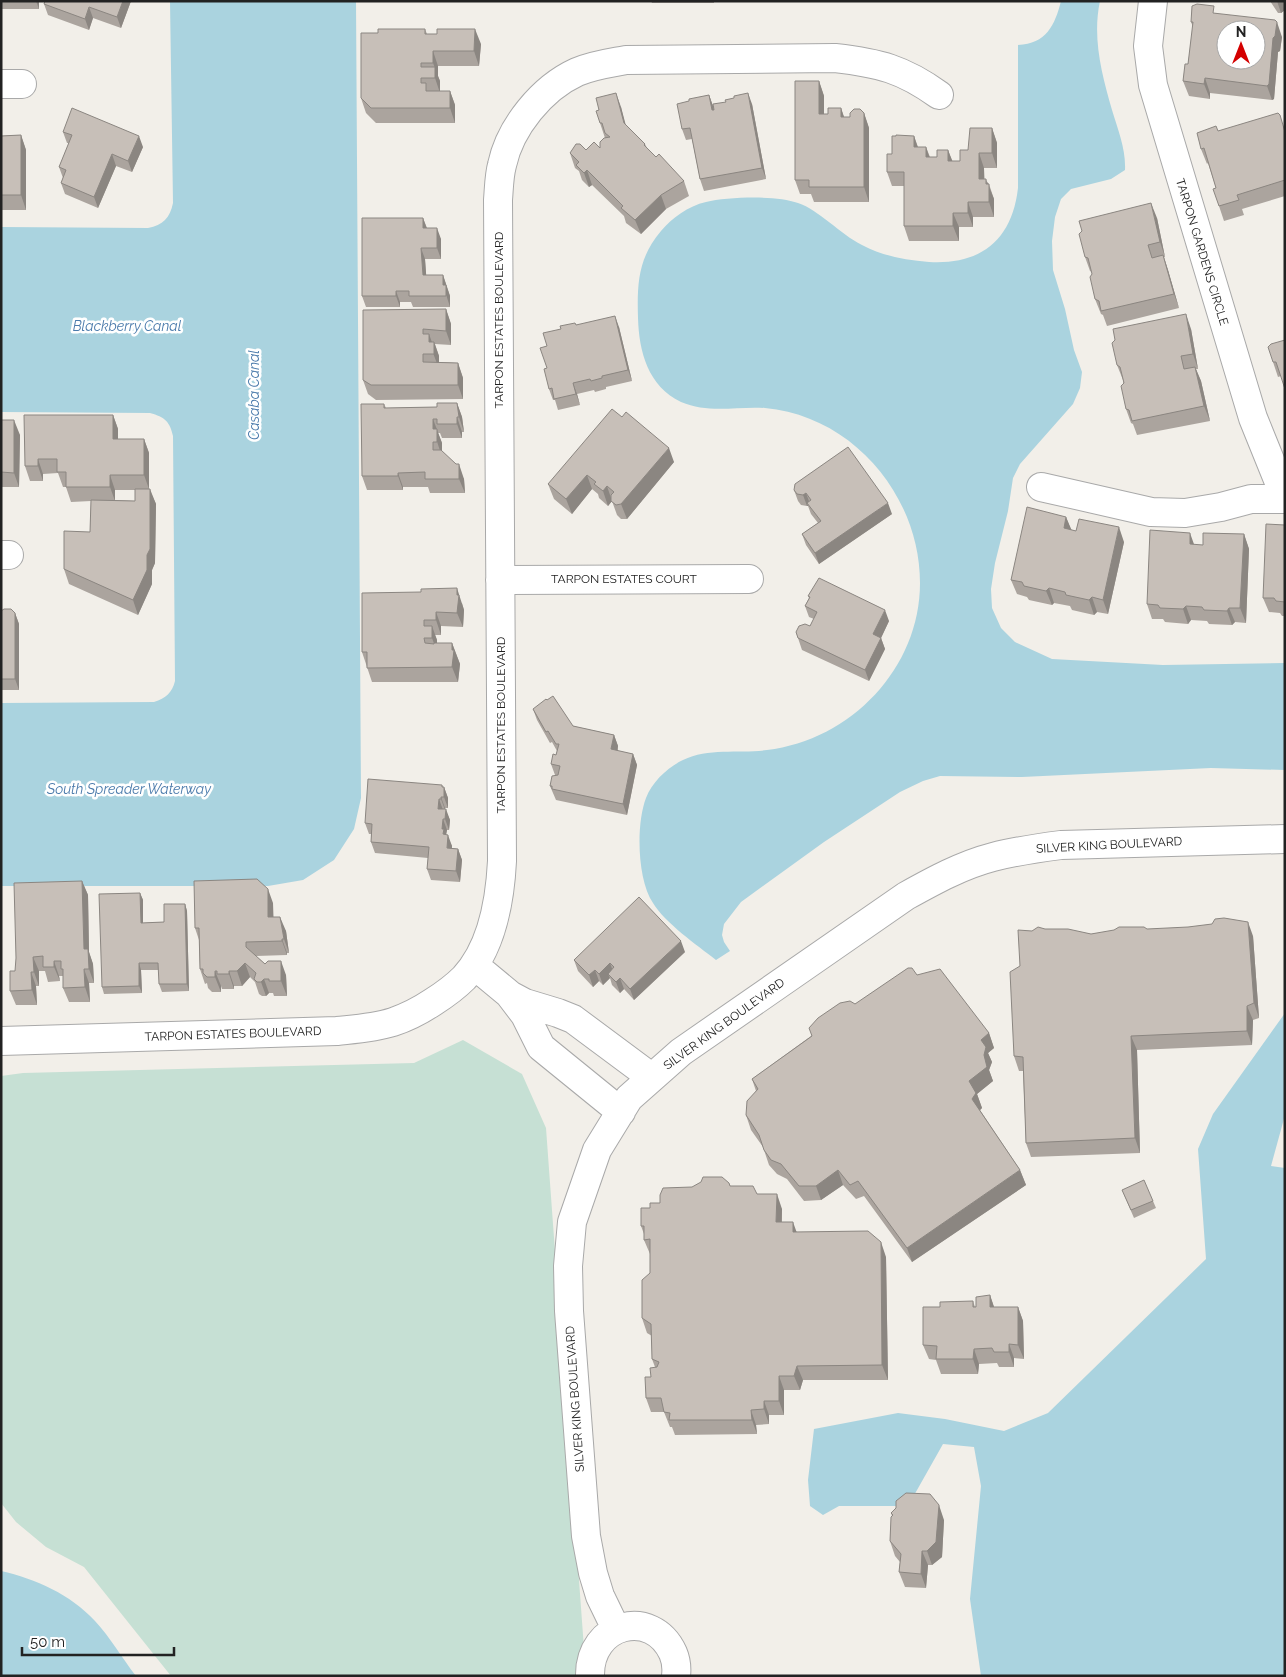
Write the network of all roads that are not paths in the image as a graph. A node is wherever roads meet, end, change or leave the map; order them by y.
1 (1153, 1) edge
2 (939, 95) dead end
3 (1041, 487) dead end
4 (1285, 498) edge
5 (748, 579) dead end
6 (500, 580) junction
7 (1285, 839) edge
8 (474, 965) junction
9 (508, 994) junction
10 (1, 1041) edge
11 (651, 1077) junction
12 (621, 1112) junction
13 (616, 1629) junction
14 (590, 1676) edge
15 (676, 1676) edge

1 - 4 street, TARPON GARDENS CIRCLE
2 - 6 street, TARPON ESTATES BOULEVARD
3 - 4 street, TARPON GARDENS CIRCLE
5 - 6 street, TARPON ESTATES COURT
6 - 8 street, TARPON ESTATES BOULEVARD
7 - 11 street, SILVER KING BOULEVARD
8 - 9 street
8 - 10 street, TARPON ESTATES BOULEVARD
9 - 11 street
9 - 12 street
11 - 12 street, SILVER KING BOULEVARD
12 - 13 street, SILVER KING BOULEVARD
13 - 14 street
13 - 15 street

